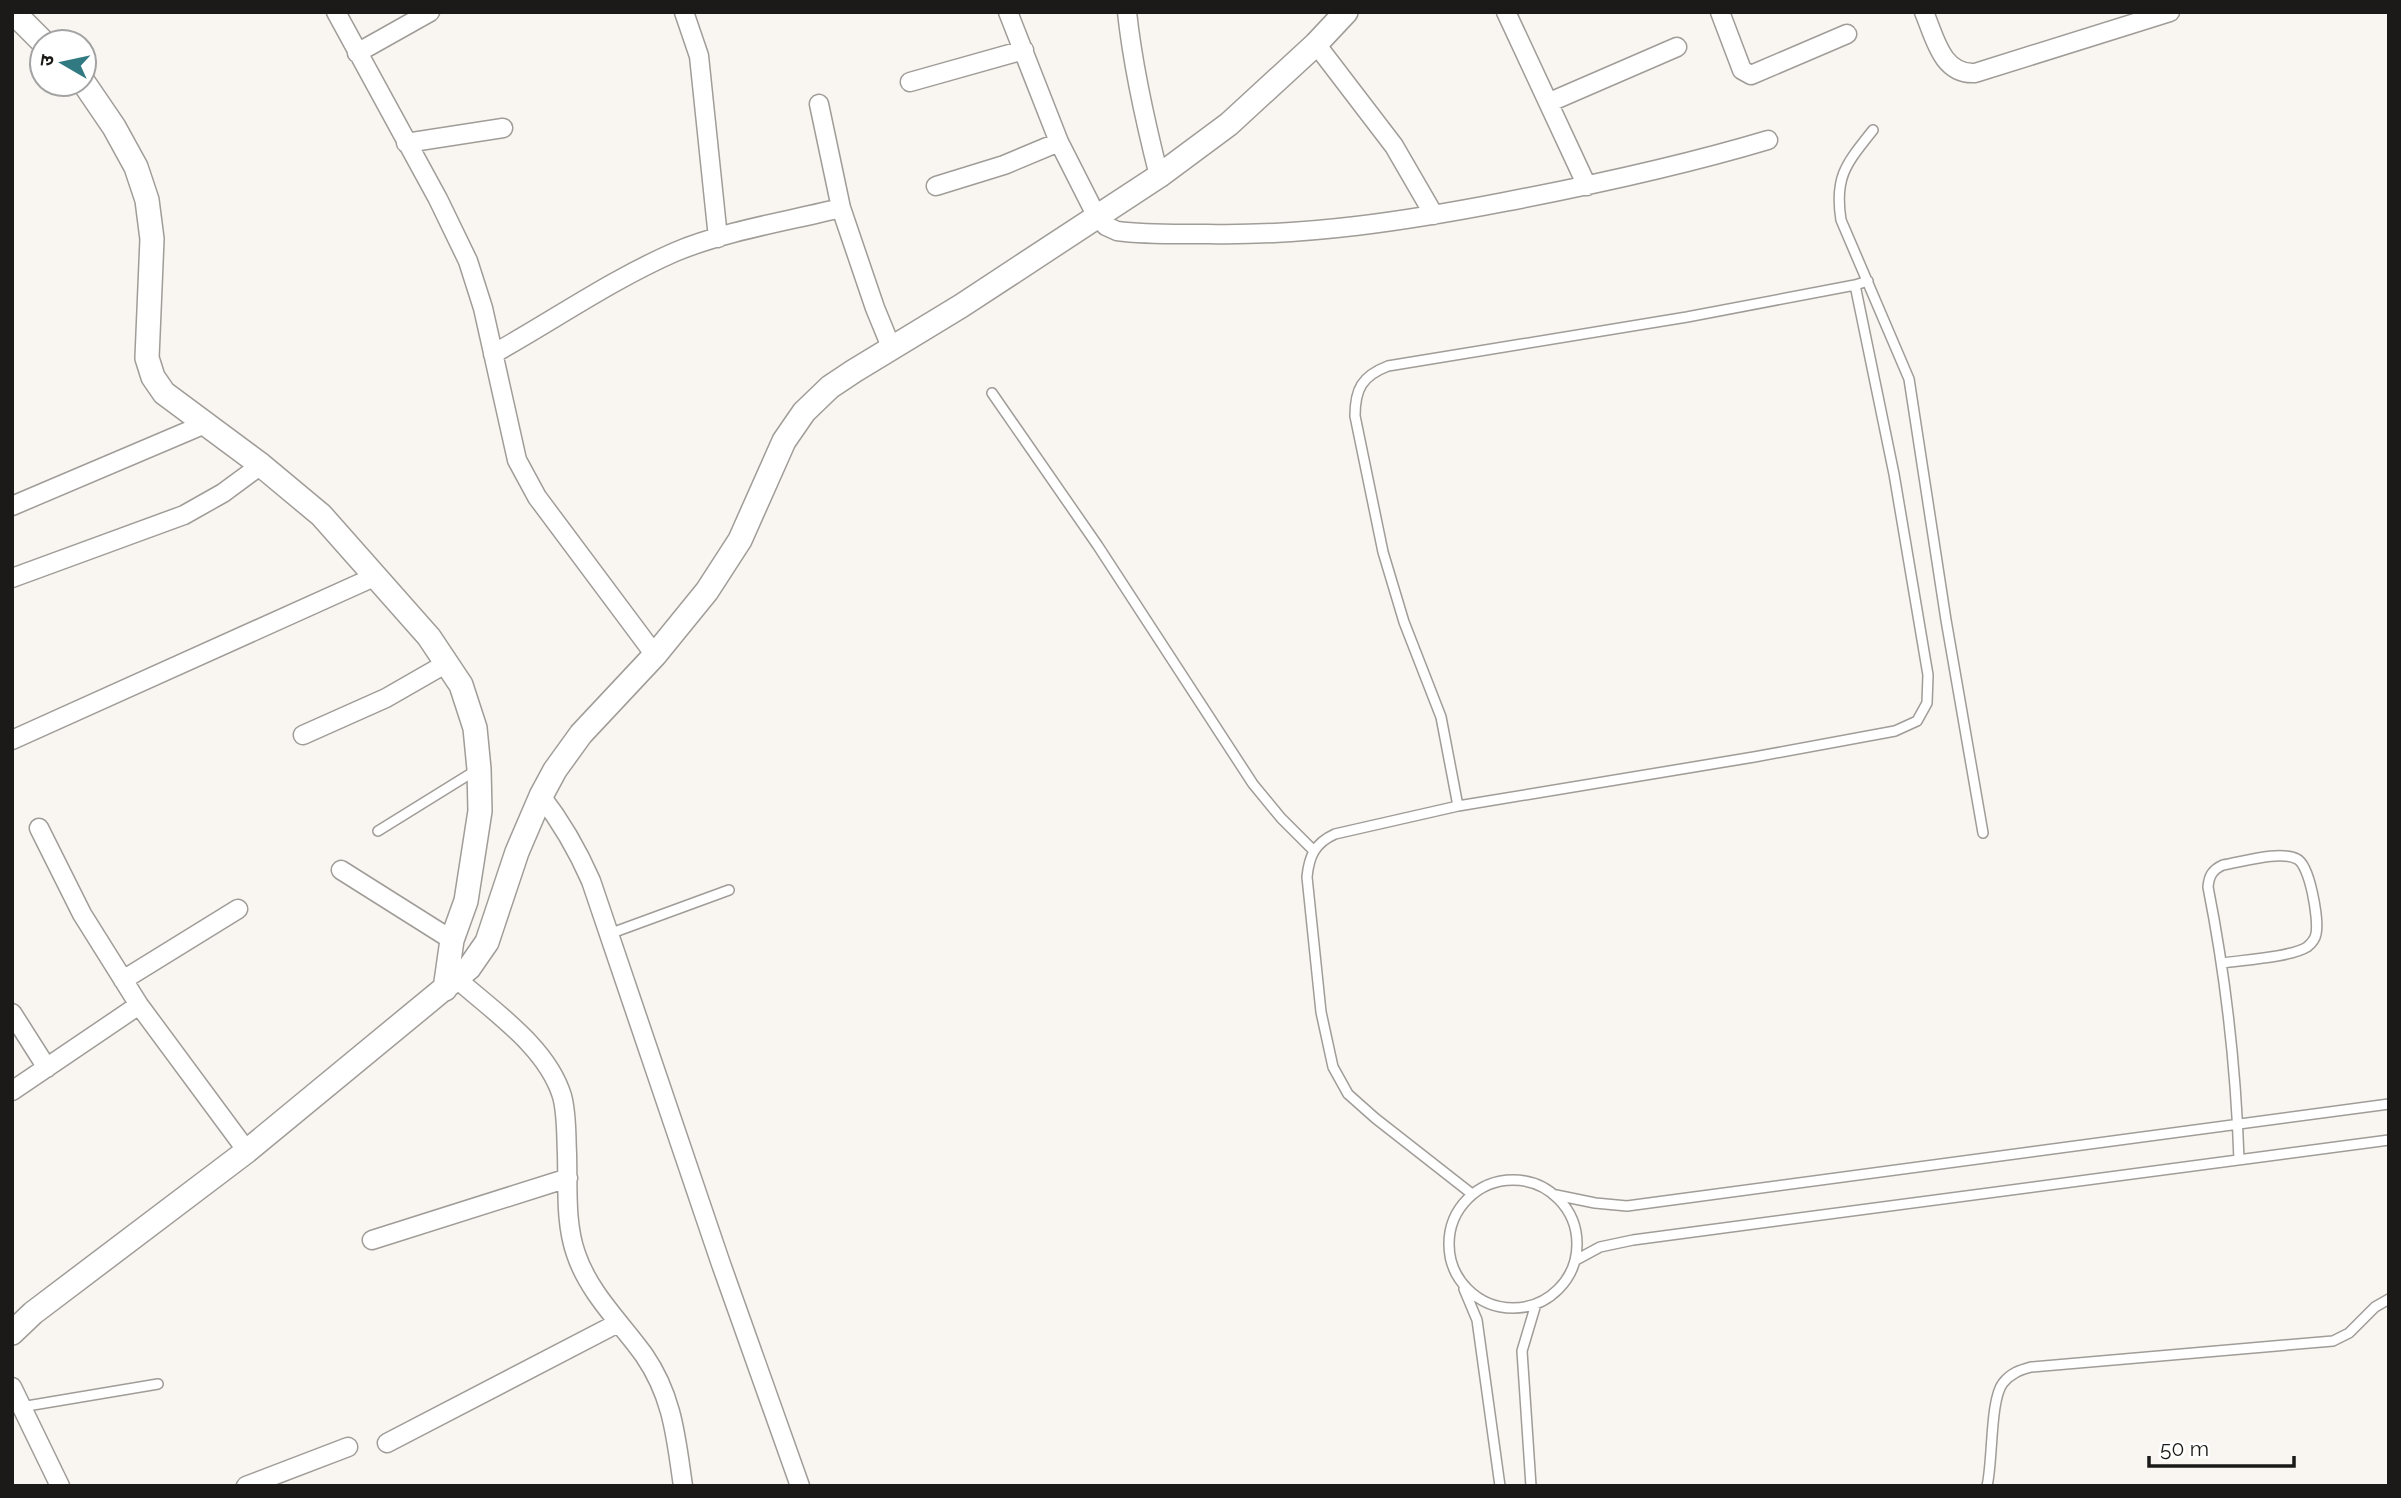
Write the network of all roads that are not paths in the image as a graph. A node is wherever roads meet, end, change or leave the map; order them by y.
1 (13, 12) edge
2 (336, 12) edge
3 (430, 12) edge
4 (684, 12) edge
5 (1008, 12) edge
6 (1127, 12) edge
7 (1346, 12) edge
8 (1506, 12) edge
9 (1720, 12) edge
10 (1924, 12) edge
11 (2169, 12) edge
12 (29, 28) edge
13 (1847, 34) dead end
14 (1316, 44) junction
15 (1676, 47) dead end
16 (1024, 50) junction
17 (357, 53) junction
18 (910, 82) dead end
19 (94, 98) edge
20 (1549, 102) junction
21 (819, 104) dead end
22 (503, 128) dead end
23 (1873, 130) dead end
24 (1769, 140) dead end
25 (1059, 142) junction
26 (407, 144) junction
27 (1159, 176) junction
28 (936, 186) dead end
29 (1587, 186) junction
30 (841, 208) junction
31 (1434, 215) junction
32 (1097, 217) junction
33 (718, 238) junction
34 (1868, 281) junction
35 (1855, 285) junction
36 (891, 347) junction
37 (494, 354) junction
38 (992, 393) dead end
39 (205, 424) junction
40 (261, 465) junction
41 (12, 506) edge
42 (374, 577) junction
43 (12, 578) edge
44 (654, 655) junction
45 (447, 663) junction
46 (303, 735) dead end
47 (12, 740) edge
48 (479, 769) junction
49 (541, 796) junction
50 (1458, 806) junction
51 (39, 828) dead end
52 (378, 831) dead end
53 (1983, 833) dead end
54 (1313, 850) junction
55 (341, 870) dead end
56 (729, 890) dead end
57 (238, 909) dead end
58 (609, 933) junction
59 (452, 940) junction
60 (2223, 963) junction
61 (123, 980) junction
62 (451, 984) junction
63 (139, 1005) junction
64 (12, 1013) edge
65 (47, 1068) junction
66 (12, 1091) edge
67 (2389, 1104) edge
68 (2238, 1124) junction
69 (2389, 1140) edge
70 (247, 1151) junction
71 (2239, 1160) junction
72 (568, 1178) junction
73 (1472, 1194) junction
74 (1556, 1195) junction
75 (372, 1240) dead end
76 (1576, 1260) junction
77 (1461, 1282) junction
78 (2389, 1299) edge
79 (1536, 1304) junction
80 (618, 1323) junction
81 (12, 1333) edge
82 (158, 1384) dead end
83 (12, 1387) edge
84 (20, 1407) junction
85 (387, 1443) dead end
86 (348, 1447) dead end
87 (60, 1486) edge
88 (246, 1486) edge
89 (683, 1486) edge
90 (800, 1486) edge
91 (1500, 1486) edge
92 (1531, 1486) edge
93 (1987, 1486) edge

1 - 12 street
2 - 17 street
3 - 17 street
4 - 33 street
5 - 16 street
6 - 27 street
7 - 14 street
8 - 20 street
9 - 13 street
10 - 11 street
14 - 27 street
14 - 31 street
15 - 20 street
16 - 18 street
16 - 25 street
17 - 26 street
19 - 39 street
20 - 29 street
21 - 30 street
22 - 26 street
23 - 34 lane
24 - 29 street
25 - 28 street
25 - 32 street
26 - 37 street
27 - 32 street
29 - 31 street
30 - 33 street
30 - 36 street
31 - 32 street
32 - 36 street
33 - 37 street
34 - 35 lane
34 - 53 lane
35 - 50 lane
35 - 50 lane
36 - 44 street
37 - 44 street
38 - 54 lane
39 - 40 street
39 - 41 street
40 - 42 street
40 - 43 street
42 - 45 street
42 - 47 street
44 - 49 street
45 - 46 street
45 - 48 street
48 - 52 lane
48 - 59 street
49 - 58 street
49 - 62 street
50 - 54 lane
51 - 61 street
54 - 73 lane
55 - 59 street
56 - 58 lane
57 - 61 street
58 - 90 street
59 - 62 street
60 - 60 lane
60 - 68 lane
61 - 63 street
62 - 70 street
62 - 72 street
63 - 65 street
63 - 70 street
64 - 65 street
65 - 66 street
67 - 68 lane
68 - 71 lane
68 - 74 lane
69 - 71 lane
70 - 81 street
71 - 76 lane
72 - 75 street
72 - 80 street
73 - 74 lane
73 - 77 lane
74 - 76 lane
76 - 79 lane
77 - 79 lane
77 - 91 lane
78 - 93 lane
79 - 92 lane
80 - 85 street
80 - 89 street
82 - 84 lane
83 - 84 street
84 - 87 street
86 - 88 street

